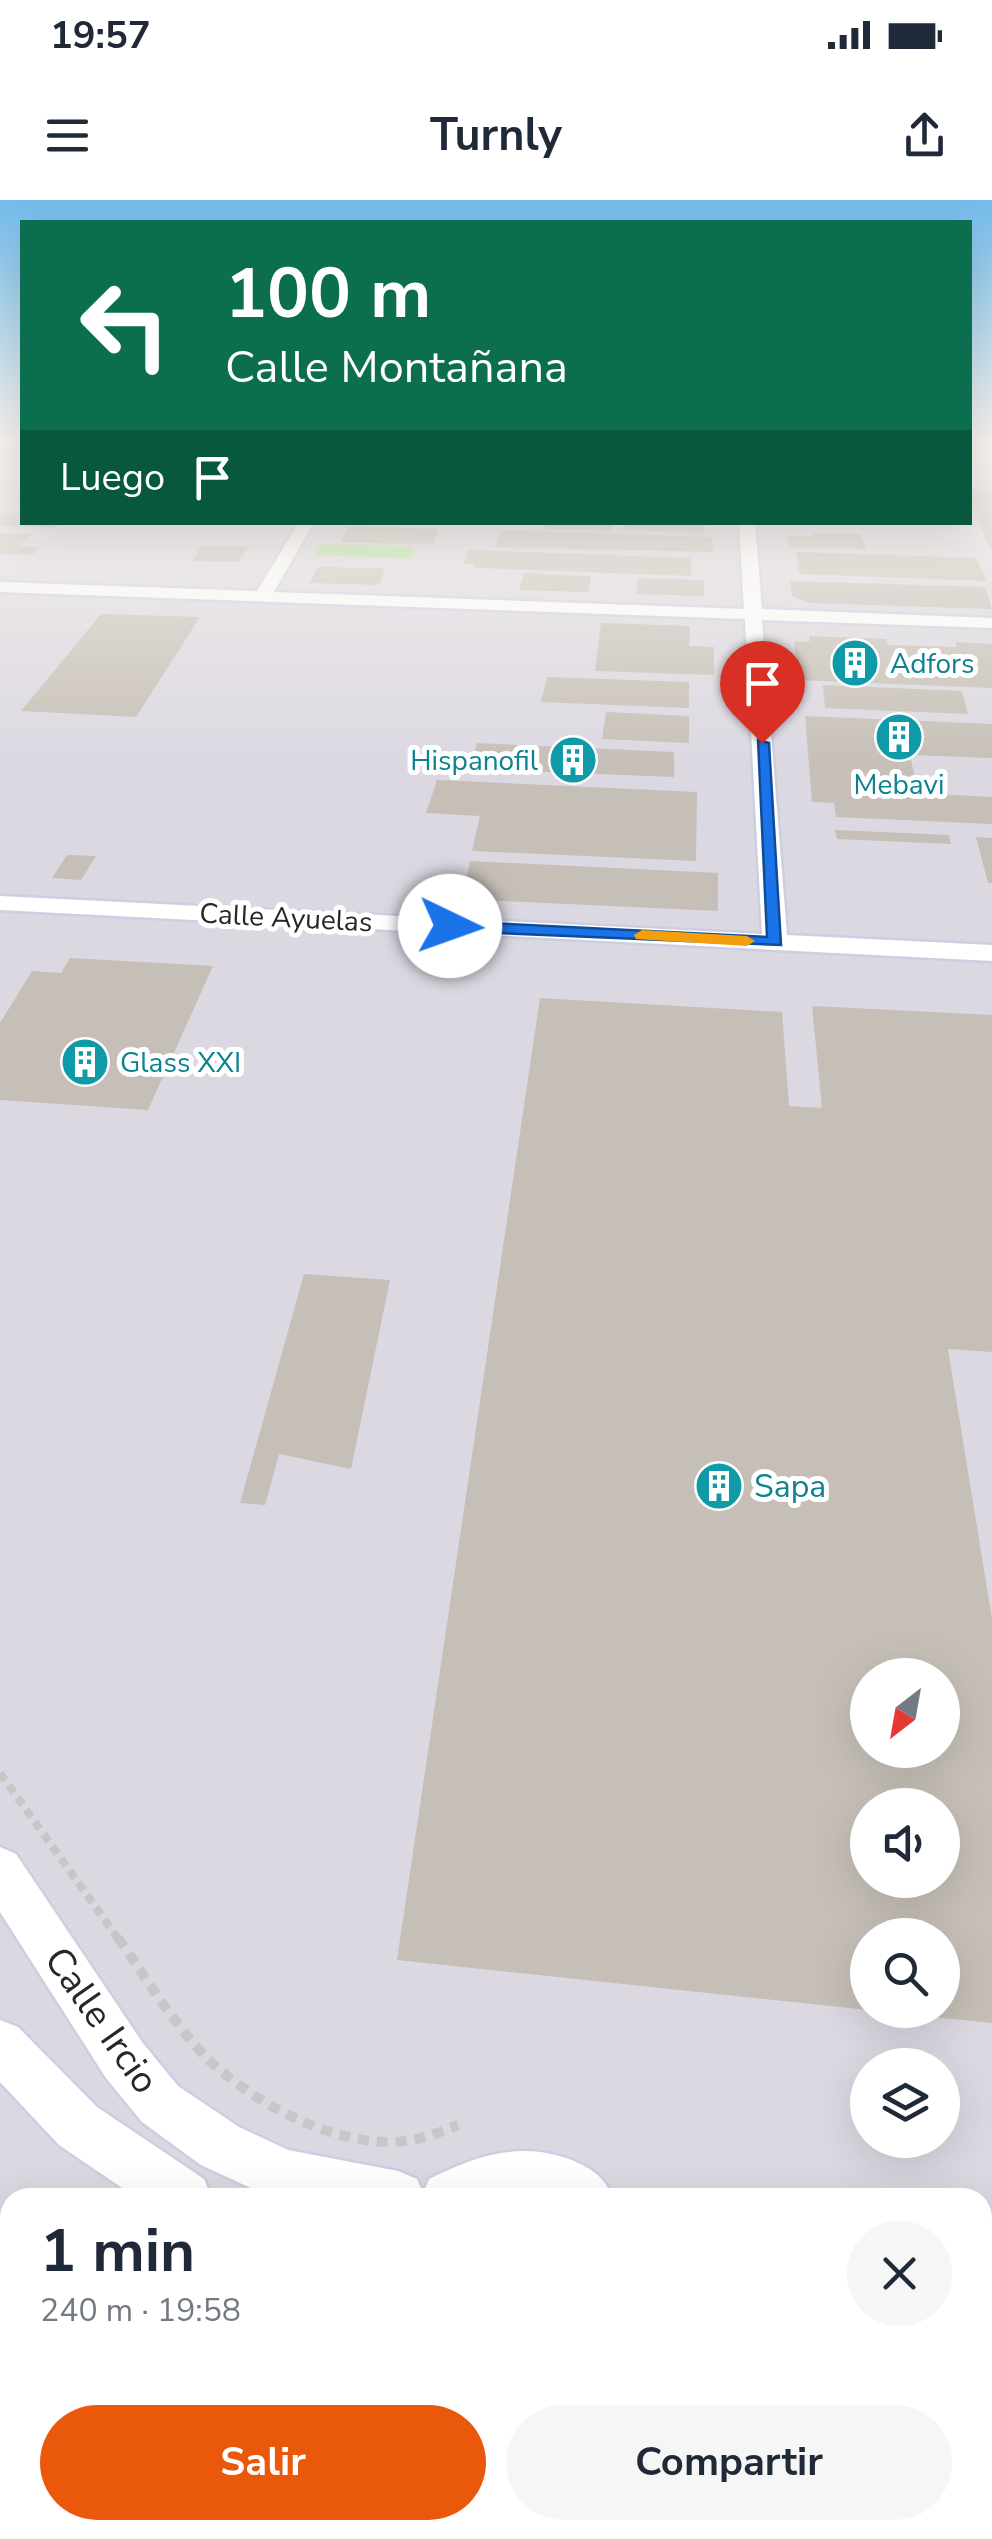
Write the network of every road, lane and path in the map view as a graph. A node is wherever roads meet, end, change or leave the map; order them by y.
1 (290, 550) edge
2 (749, 550) edge
3 (0, 587) edge
4 (263, 596) junction
5 (754, 614) junction
6 (992, 623) edge
7 (0, 902) edge
8 (775, 942) junction
9 (992, 953) edge
10 (0, 1773) edge
11 (0, 1870) edge
12 (0, 2044) edge
13 (458, 2125) dead end
14 (170, 2188) edge
15 (347, 2188) edge
16 (466, 2188) edge
17 (571, 2188) edge

1 - 4 street
2 - 5 street
3 - 4 street
4 - 5 street
5 - 6 street
5 - 8 street
7 - 8 street, Calle Ayuelas
8 - 9 street, Calle Ayuelas
10 - 13 path
11 - 15 street, Calle Ircio
12 - 14 street
16 - 17 street

